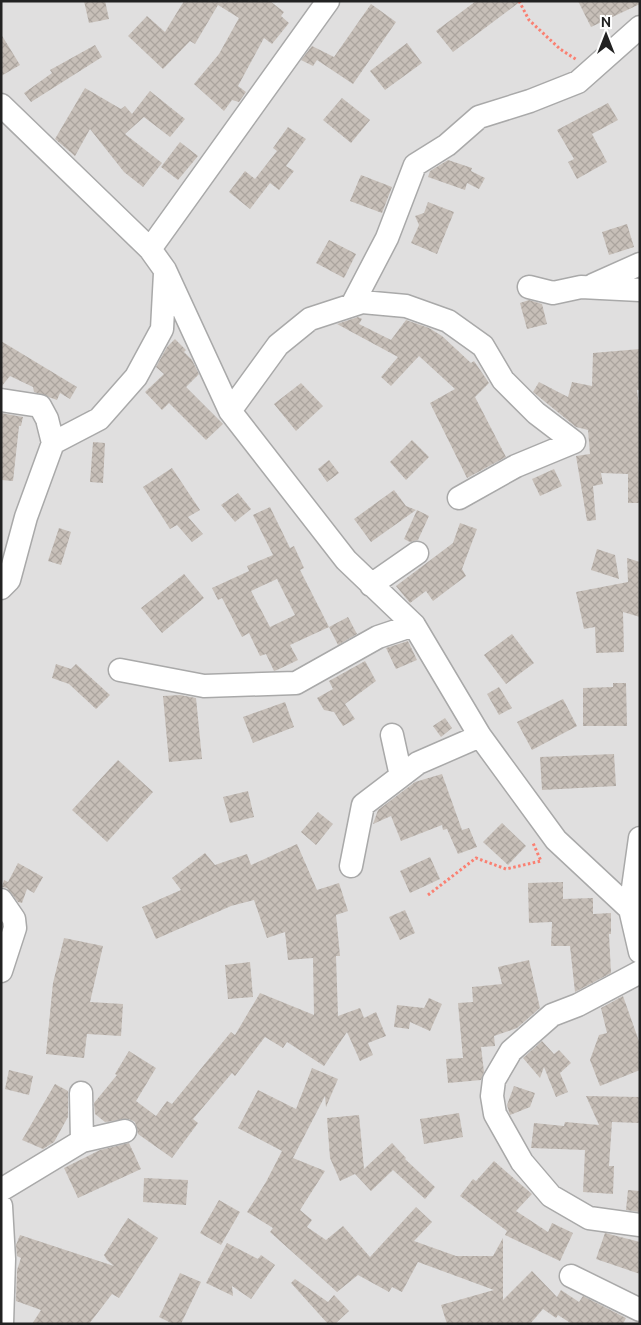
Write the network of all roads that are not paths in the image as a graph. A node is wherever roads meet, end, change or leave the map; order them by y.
1 (328, 1) edge
2 (640, 27) edge
3 (1, 105) edge
4 (150, 249) junction
5 (640, 264) edge
6 (165, 270) junction
7 (530, 287) dead end
8 (588, 287) junction
9 (640, 290) edge
10 (352, 305) junction
11 (1, 400) edge
12 (230, 410) junction
13 (53, 443) junction
14 (459, 498) dead end
15 (417, 553) dead end
16 (371, 585) junction
17 (1, 588) edge
18 (414, 625) junction
19 (120, 670) dead end
20 (392, 735) dead end
21 (480, 736) junction
22 (401, 776) junction
23 (640, 838) edge
24 (351, 866) dead end
25 (1, 900) edge
26 (634, 918) edge
27 (640, 952) edge
28 (1, 971) edge
29 (640, 972) edge
30 (81, 1094) dead end
31 (125, 1131) dead end
32 (82, 1141) junction
33 (1, 1190) edge
34 (1, 1206) edge
35 (640, 1225) edge
36 (571, 1276) dead end
37 (640, 1310) edge
38 (2, 1324) edge

1 - 4 street
2 - 10 street
3 - 4 street
4 - 6 street
5 - 8 street
6 - 12 street
6 - 13 street
7 - 8 street
8 - 9 street
10 - 12 street
10 - 14 street
11 - 13 street
12 - 16 street
13 - 17 street
15 - 16 street
16 - 18 street
18 - 19 street
18 - 21 street
20 - 22 street
21 - 22 street
21 - 26 street
22 - 24 street
23 - 26 street
25 - 28 street
26 - 27 street
29 - 35 street
30 - 32 street
31 - 32 street
32 - 33 street
34 - 38 street
36 - 37 street

